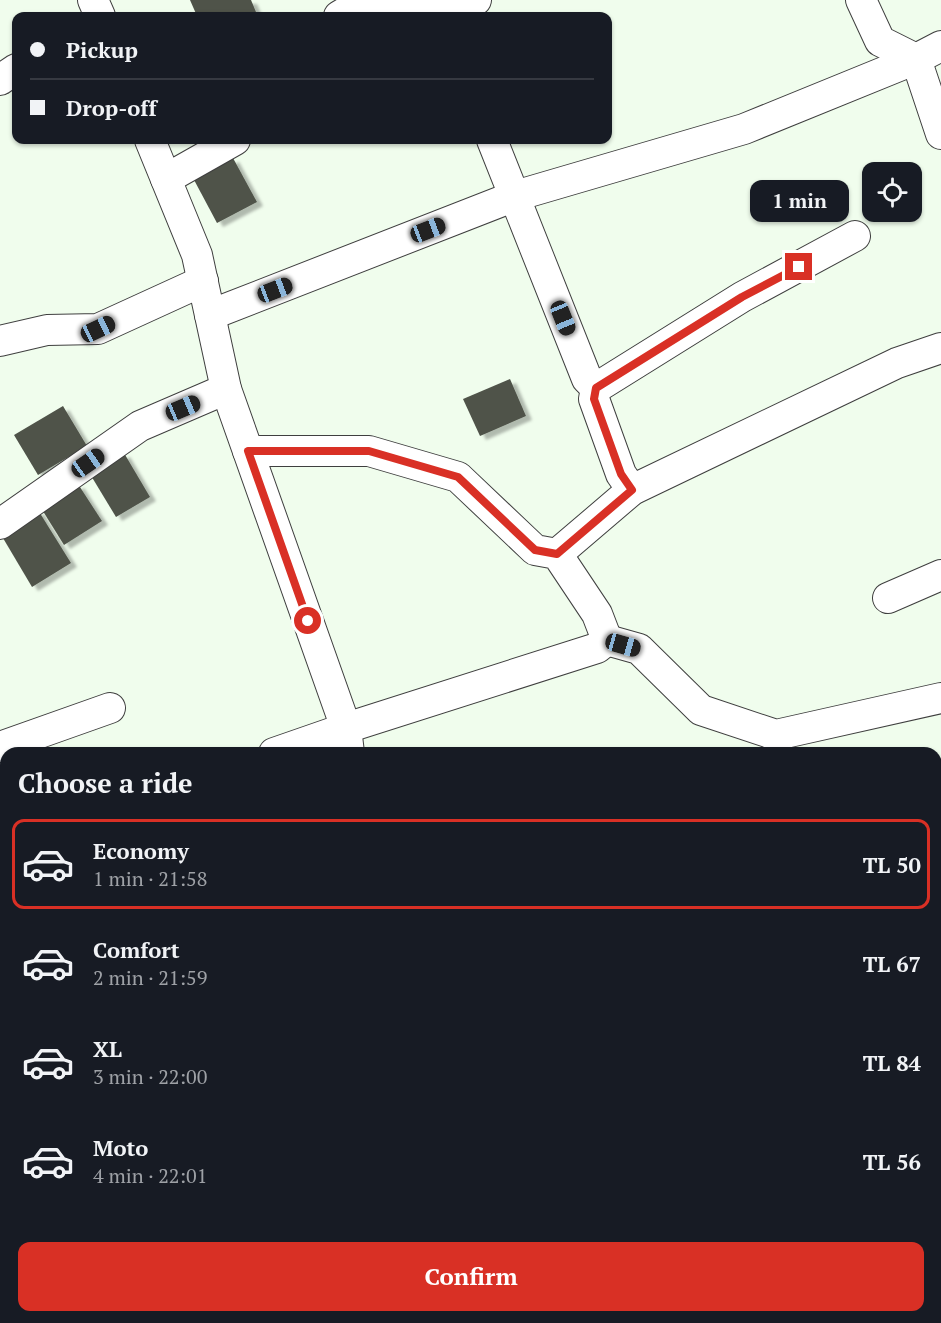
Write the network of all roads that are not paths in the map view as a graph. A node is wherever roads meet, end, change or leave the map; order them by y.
1 (861, 0) edge
2 (459, 6) edge
3 (340, 10) edge
4 (928, 52) edge
5 (941, 134) edge
6 (152, 144) edge
7 (228, 144) edge
8 (494, 144) edge
9 (166, 179) junction
10 (515, 196) junction
11 (855, 236) dead end
12 (203, 281) junction
13 (210, 315) junction
14 (0, 342) edge
15 (941, 348) edge
16 (596, 388) junction
17 (226, 389) junction
18 (248, 451) junction
19 (632, 490) junction
20 (0, 524) edge
21 (557, 554) junction
22 (941, 575) edge
23 (888, 598) dead end
24 (607, 640) junction
25 (941, 698) edge
26 (110, 708) dead end
27 (347, 740) edge
28 (781, 744) edge
29 (0, 747) edge
30 (308, 747) edge

1 - 4 street
2 - 3 street
4 - 5 street
4 - 10 street
6 - 9 street
7 - 9 street
8 - 10 street
9 - 12 street
10 - 13 street
10 - 16 street
11 - 16 street
12 - 13 street
12 - 14 street
13 - 17 street
15 - 19 street
16 - 19 street
17 - 18 street
17 - 20 street
18 - 21 street
18 - 27 street
19 - 21 street
21 - 24 street
22 - 23 street
24 - 27 street
24 - 28 street
25 - 28 street
26 - 29 street
27 - 30 street

